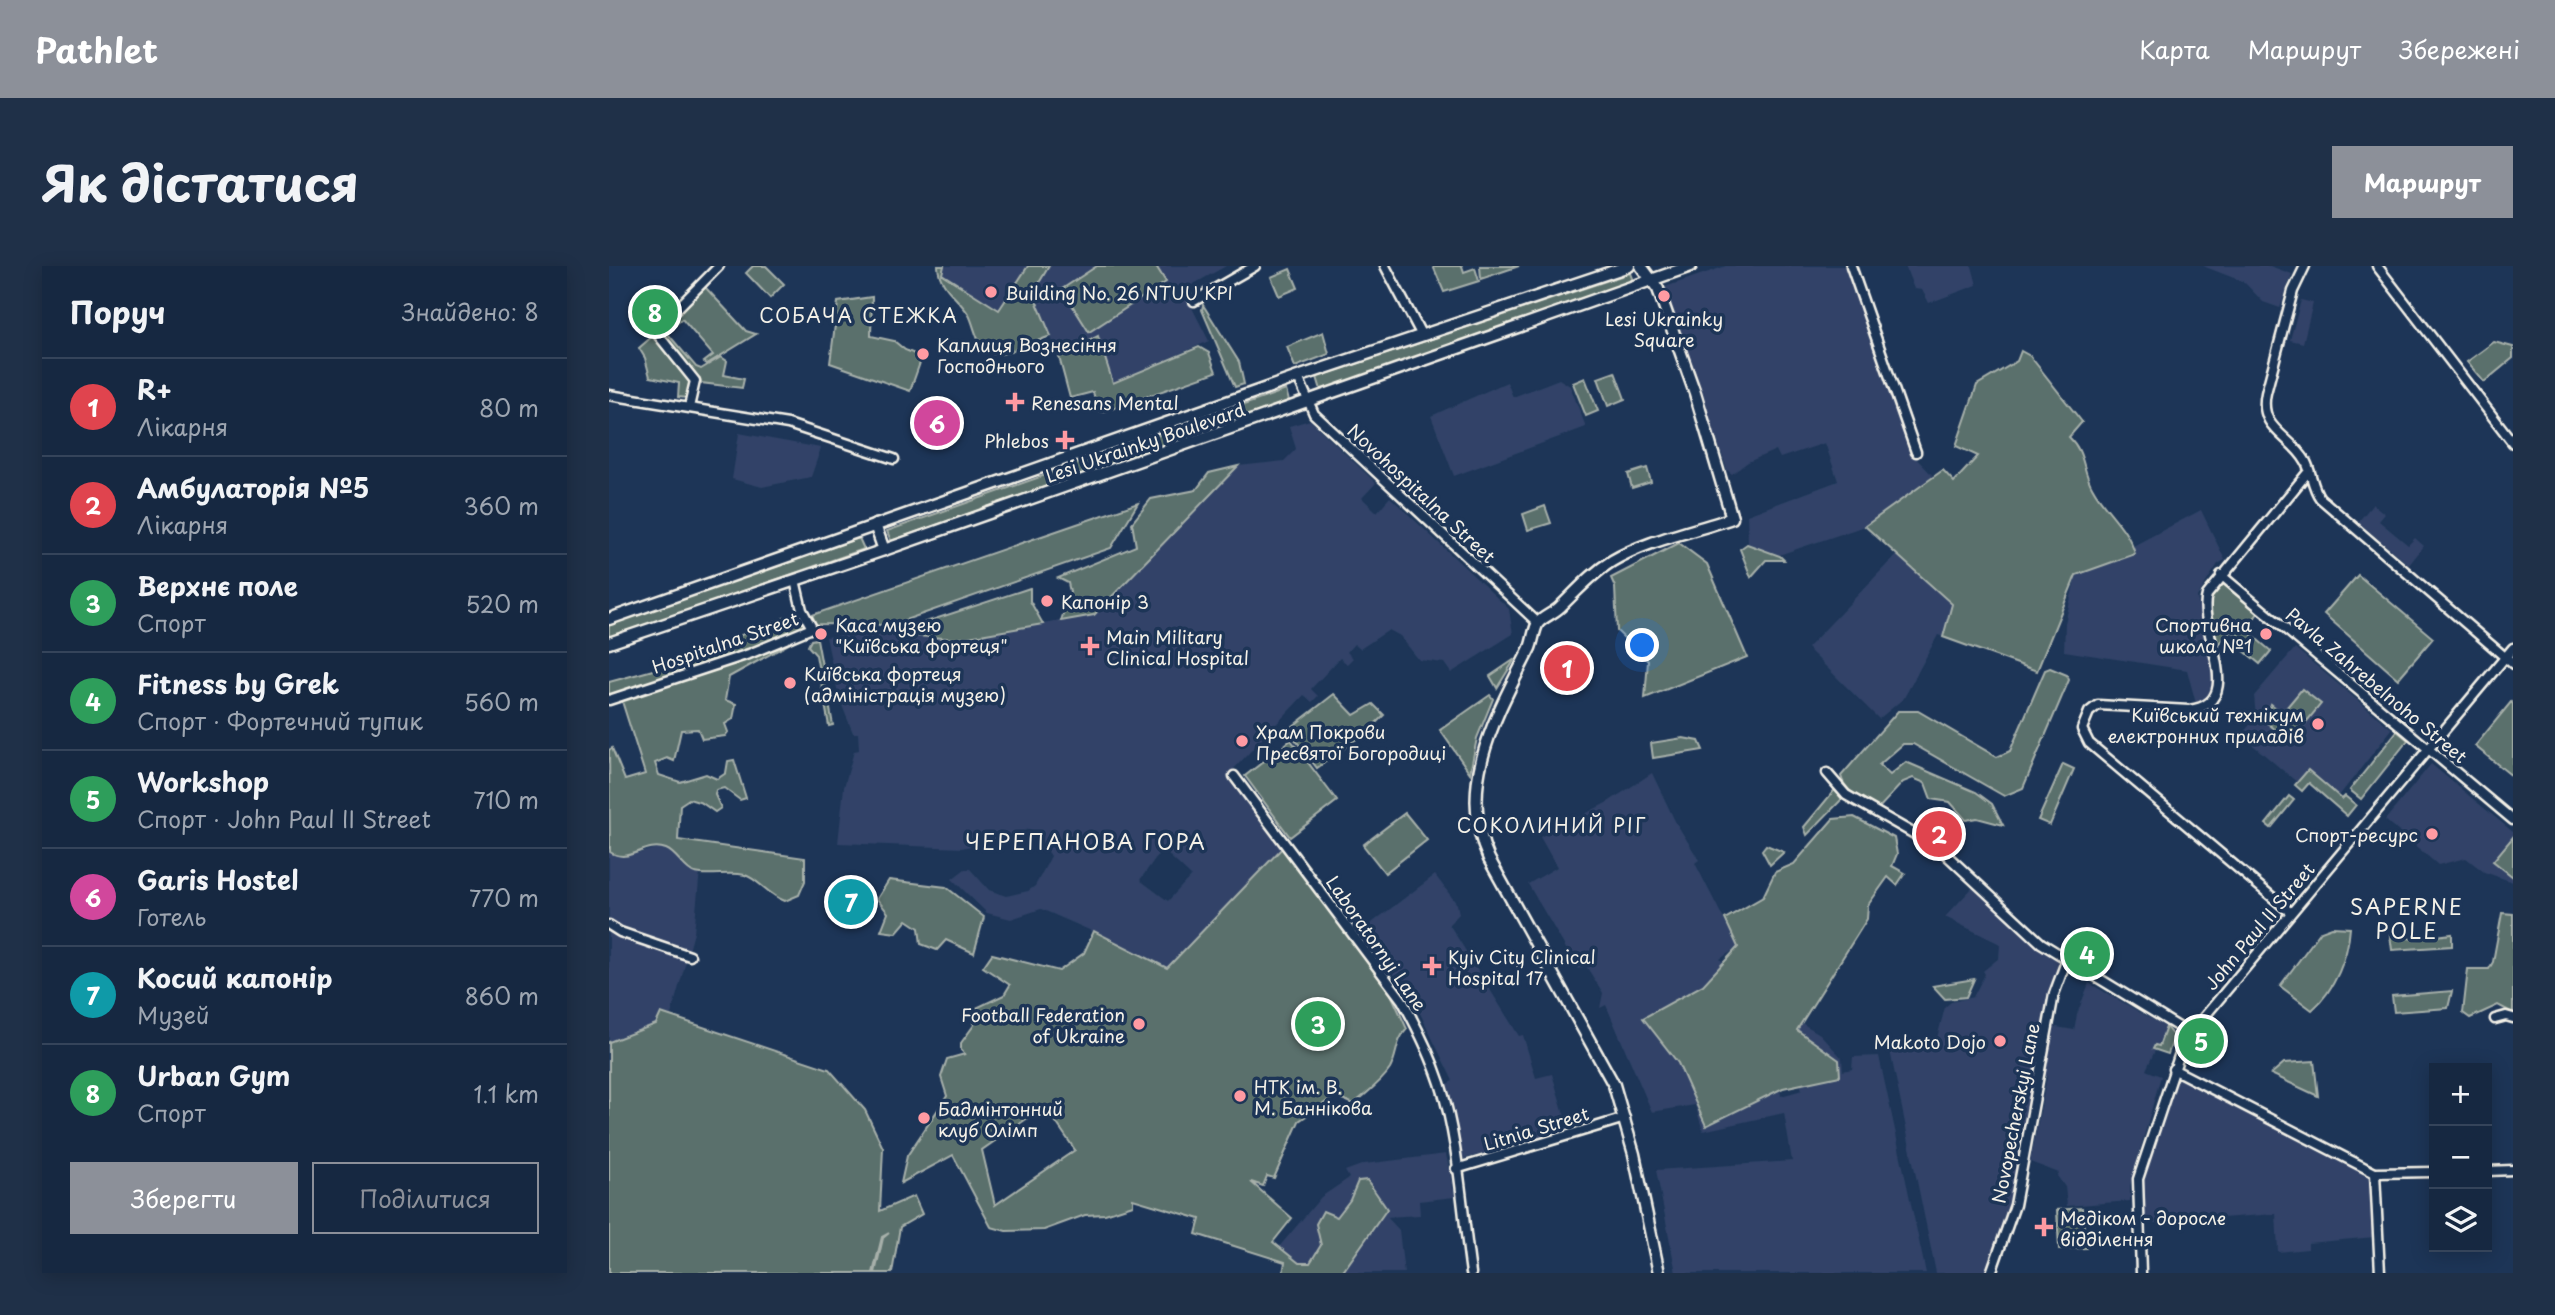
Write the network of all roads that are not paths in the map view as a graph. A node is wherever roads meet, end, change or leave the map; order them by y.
1 (719, 266) edge
2 (1255, 266) edge
3 (1385, 266) edge
4 (1629, 266) edge
5 (1641, 266) edge
6 (1691, 266) edge
7 (1851, 266) edge
8 (2305, 266) edge
9 (2377, 266) edge
10 (1656, 274) edge
11 (1194, 301) dead end
12 (1420, 334) junction
13 (1298, 377) junction
14 (609, 396) edge
15 (1307, 402) junction
16 (689, 407) junction
17 (2513, 443) edge
18 (1916, 452) dead end
19 (894, 459) dead end
20 (2309, 471) junction
21 (875, 525) junction
22 (884, 551) junction
23 (2221, 575) junction
24 (795, 580) junction
25 (609, 619) edge
26 (1538, 623) junction
27 (609, 643) edge
28 (2513, 648) edge
29 (2505, 657) junction
30 (2513, 664) edge
31 (609, 699) edge
32 (2429, 748) junction
33 (1827, 773) dead end
34 (1234, 776) dead end
35 (2513, 820) edge
36 (2290, 912) junction
37 (609, 925) edge
38 (690, 956) dead end
39 (2067, 959) junction
40 (2513, 1018) edge
41 (2495, 1019) dead end
42 (2190, 1034) junction
43 (2173, 1069) junction
44 (1625, 1118) junction
45 (1456, 1169) junction
46 (2513, 1170) edge
47 (2492, 1171) edge
48 (2429, 1172) edge
49 (2375, 1173) junction
50 (1471, 1273) edge
51 (1659, 1273) edge
52 (1991, 1273) edge
53 (2141, 1273) edge
54 (2380, 1273) edge

1 - 16 street
2 - 11 street
3 - 12 street
4 - 12 main road, Lesi Ukrainky Boulevard
5 - 10 main road
6 - 10 main road, Lesi Ukrainky Boulevard
7 - 18 street
8 - 20 street
9 - 17 street
10 - 15 main road, Lesi Ukrainky Boulevard
10 - 26 main road
12 - 13 main road, Lesi Ukrainky Boulevard
13 - 15 street, Novohospitalna Street
13 - 21 main road, Lesi Ukrainky Boulevard
14 - 16 street
15 - 22 main road, Lesi Ukrainky Boulevard
15 - 26 street, Novohospitalna Street
16 - 19 street
20 - 23 street
20 - 29 street
21 - 22 main road
21 - 25 main road, Lesi Ukrainky Boulevard
22 - 24 main road, Lesi Ukrainky Boulevard
23 - 32 street, Pavla Zahrebelnoho Street
23 - 36 street
24 - 27 main road, Lesi Ukrainky Boulevard
24 - 31 street, Hospitalna Street
26 - 44 main road
28 - 29 street, John Paul II Street
29 - 30 street
29 - 32 street, John Paul II Street
32 - 35 street, Pavla Zahrebelnoho Street
32 - 36 street, John Paul II Street
33 - 39 street
34 - 45 street, Laboratornyi Lane
36 - 42 street, John Paul II Street
37 - 38 street
39 - 42 street
39 - 52 street, Novopecherskyi Lane
40 - 41 street
42 - 43 street, John Paul II Street
43 - 49 street
43 - 53 street, John Paul II Street
44 - 45 street, Litnia Street
44 - 51 main road
45 - 50 street, Laboratornyi Lane
46 - 47 street
48 - 49 street
49 - 54 street

